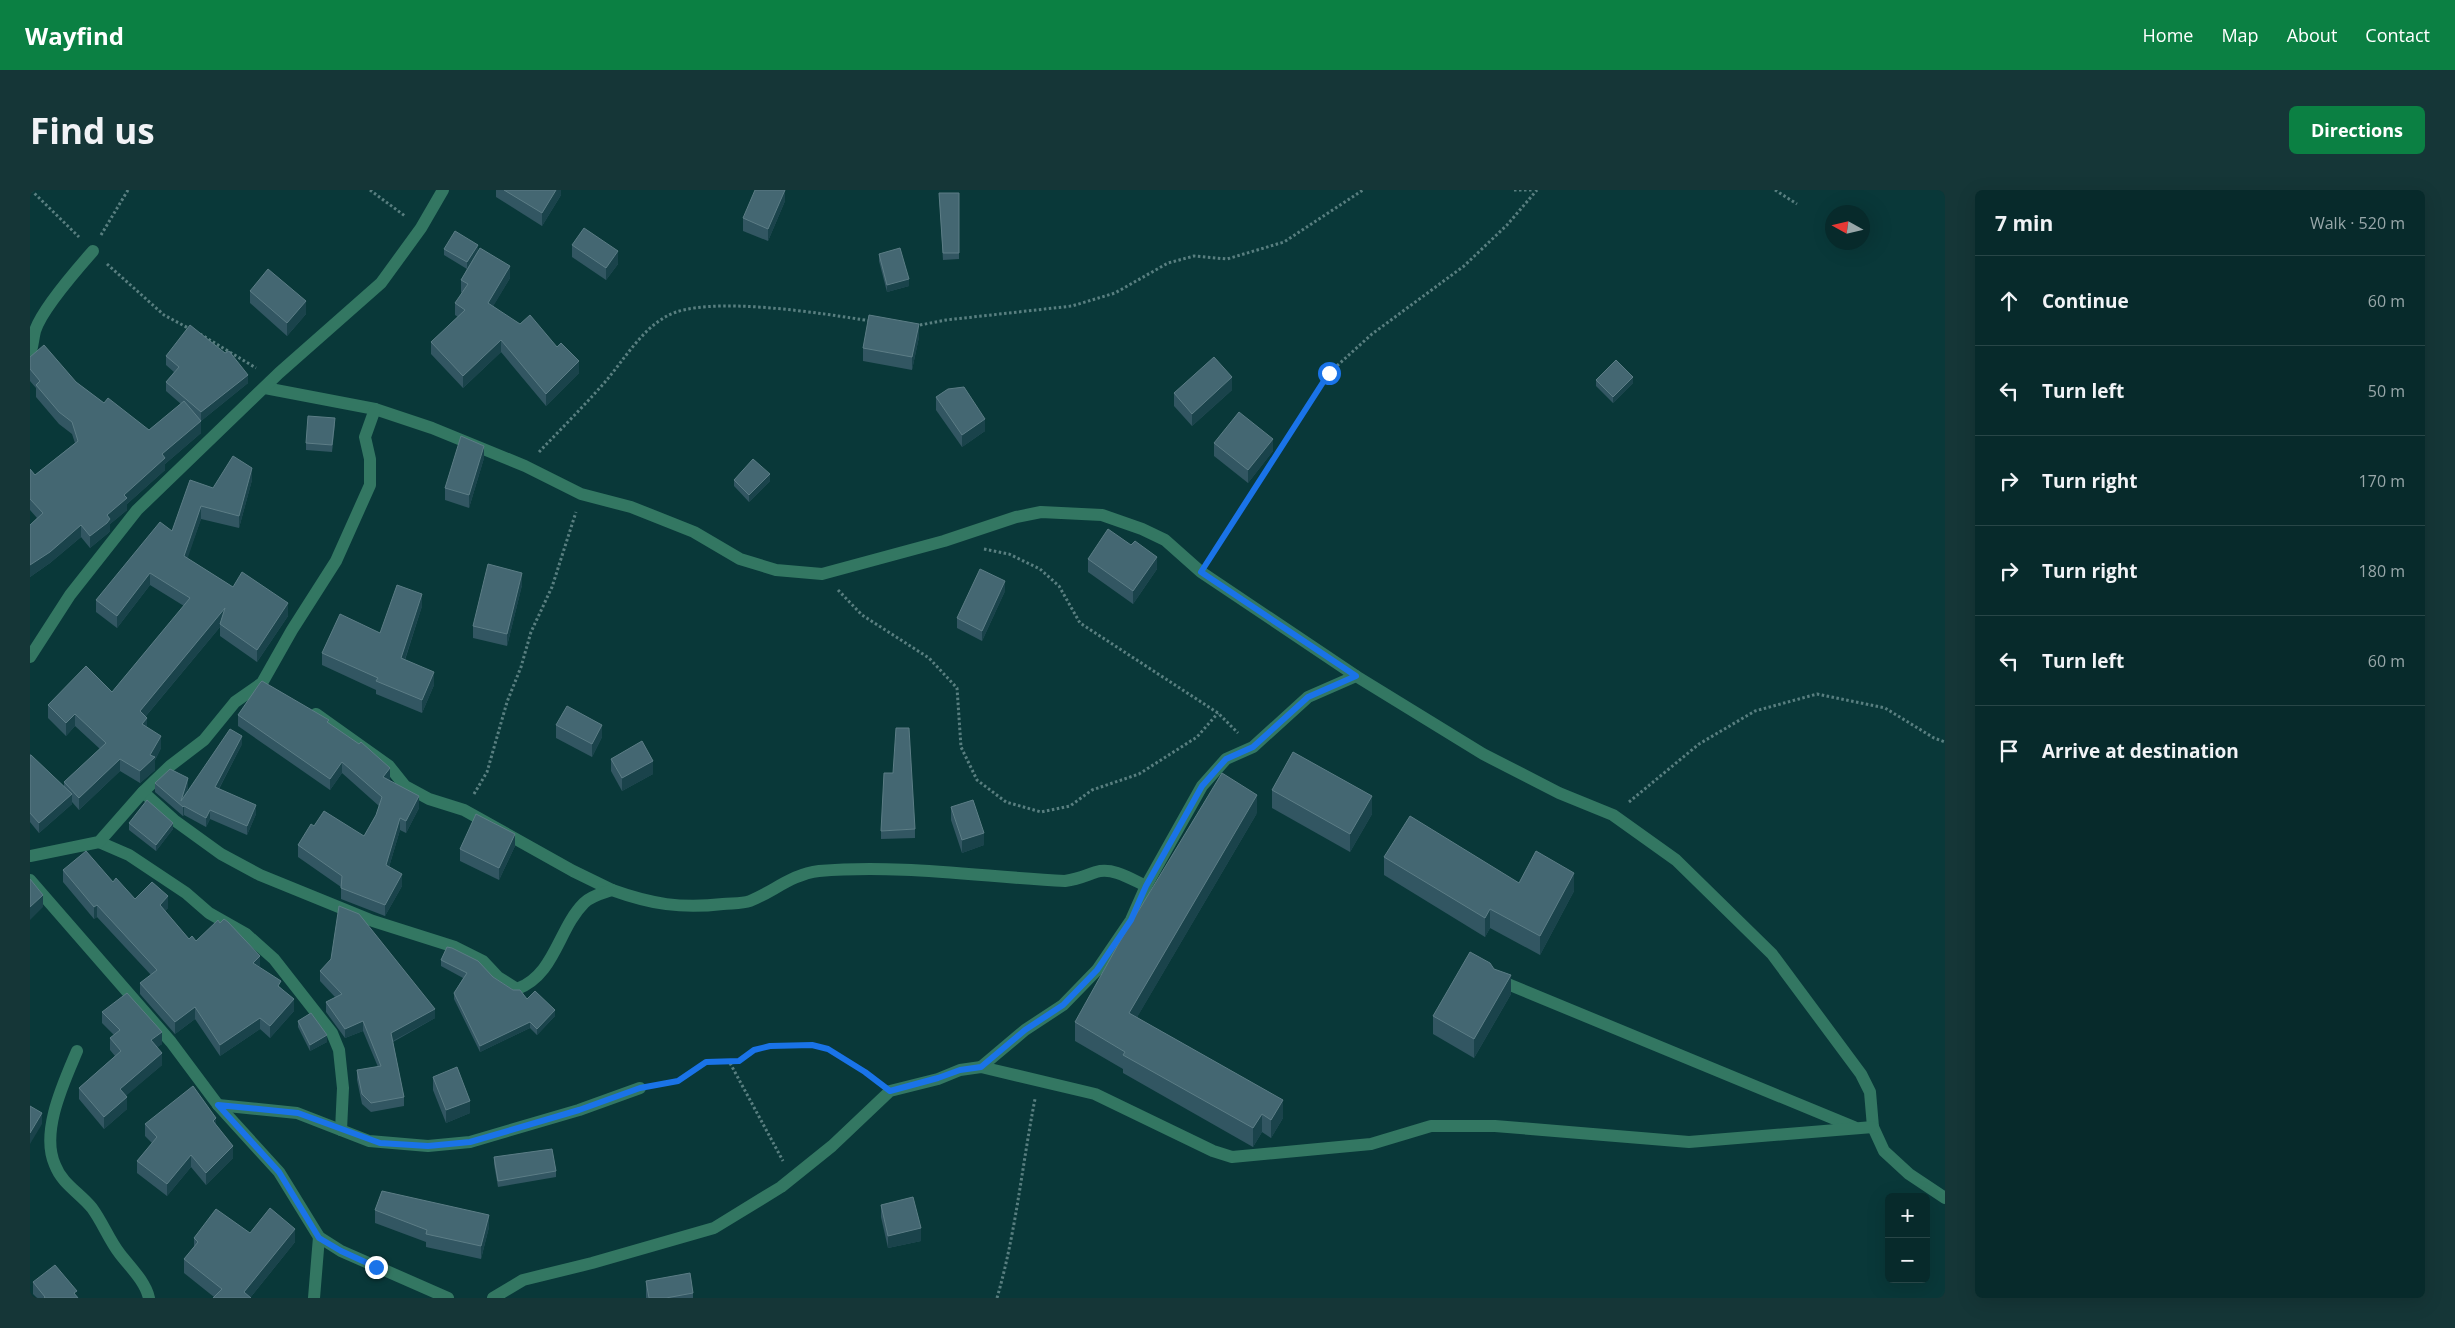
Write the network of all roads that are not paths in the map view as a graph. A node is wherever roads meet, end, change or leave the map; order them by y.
1 (443, 190) edge
2 (93, 252) road end
3 (30, 354) edge
4 (265, 388) junction
5 (375, 409) junction
6 (30, 657) edge
7 (1356, 676) junction
8 (262, 683) junction
9 (277, 692) edge
10 (307, 709) edge
11 (143, 792) junction
12 (99, 842) junction
13 (30, 856) edge
14 (30, 880) edge
15 (1146, 886) junction
16 (612, 890) junction
17 (1498, 980) edge
18 (77, 1051) dead end
19 (981, 1067) junction
20 (640, 1088) road end
21 (218, 1105) junction
22 (1873, 1127) junction
23 (1857, 1128) junction
24 (341, 1130) junction
25 (1945, 1198) edge
26 (319, 1238) junction
27 (149, 1298) edge
28 (314, 1298) edge
29 (448, 1298) edge
30 (493, 1298) edge

1 - 4 street
2 - 3 street
4 - 5 street
4 - 6 street
5 - 7 street
5 - 8 street
7 - 15 street
7 - 22 street
8 - 9 street
8 - 11 street
10 - 16 street
11 - 12 street
11 - 16 street
12 - 13 street
12 - 24 street
14 - 21 street
15 - 16 street
15 - 19 street
17 - 23 street
18 - 27 street
19 - 23 street
19 - 30 street
20 - 24 street
21 - 24 street
21 - 26 street
22 - 23 street
22 - 25 street
26 - 28 street
26 - 29 street

